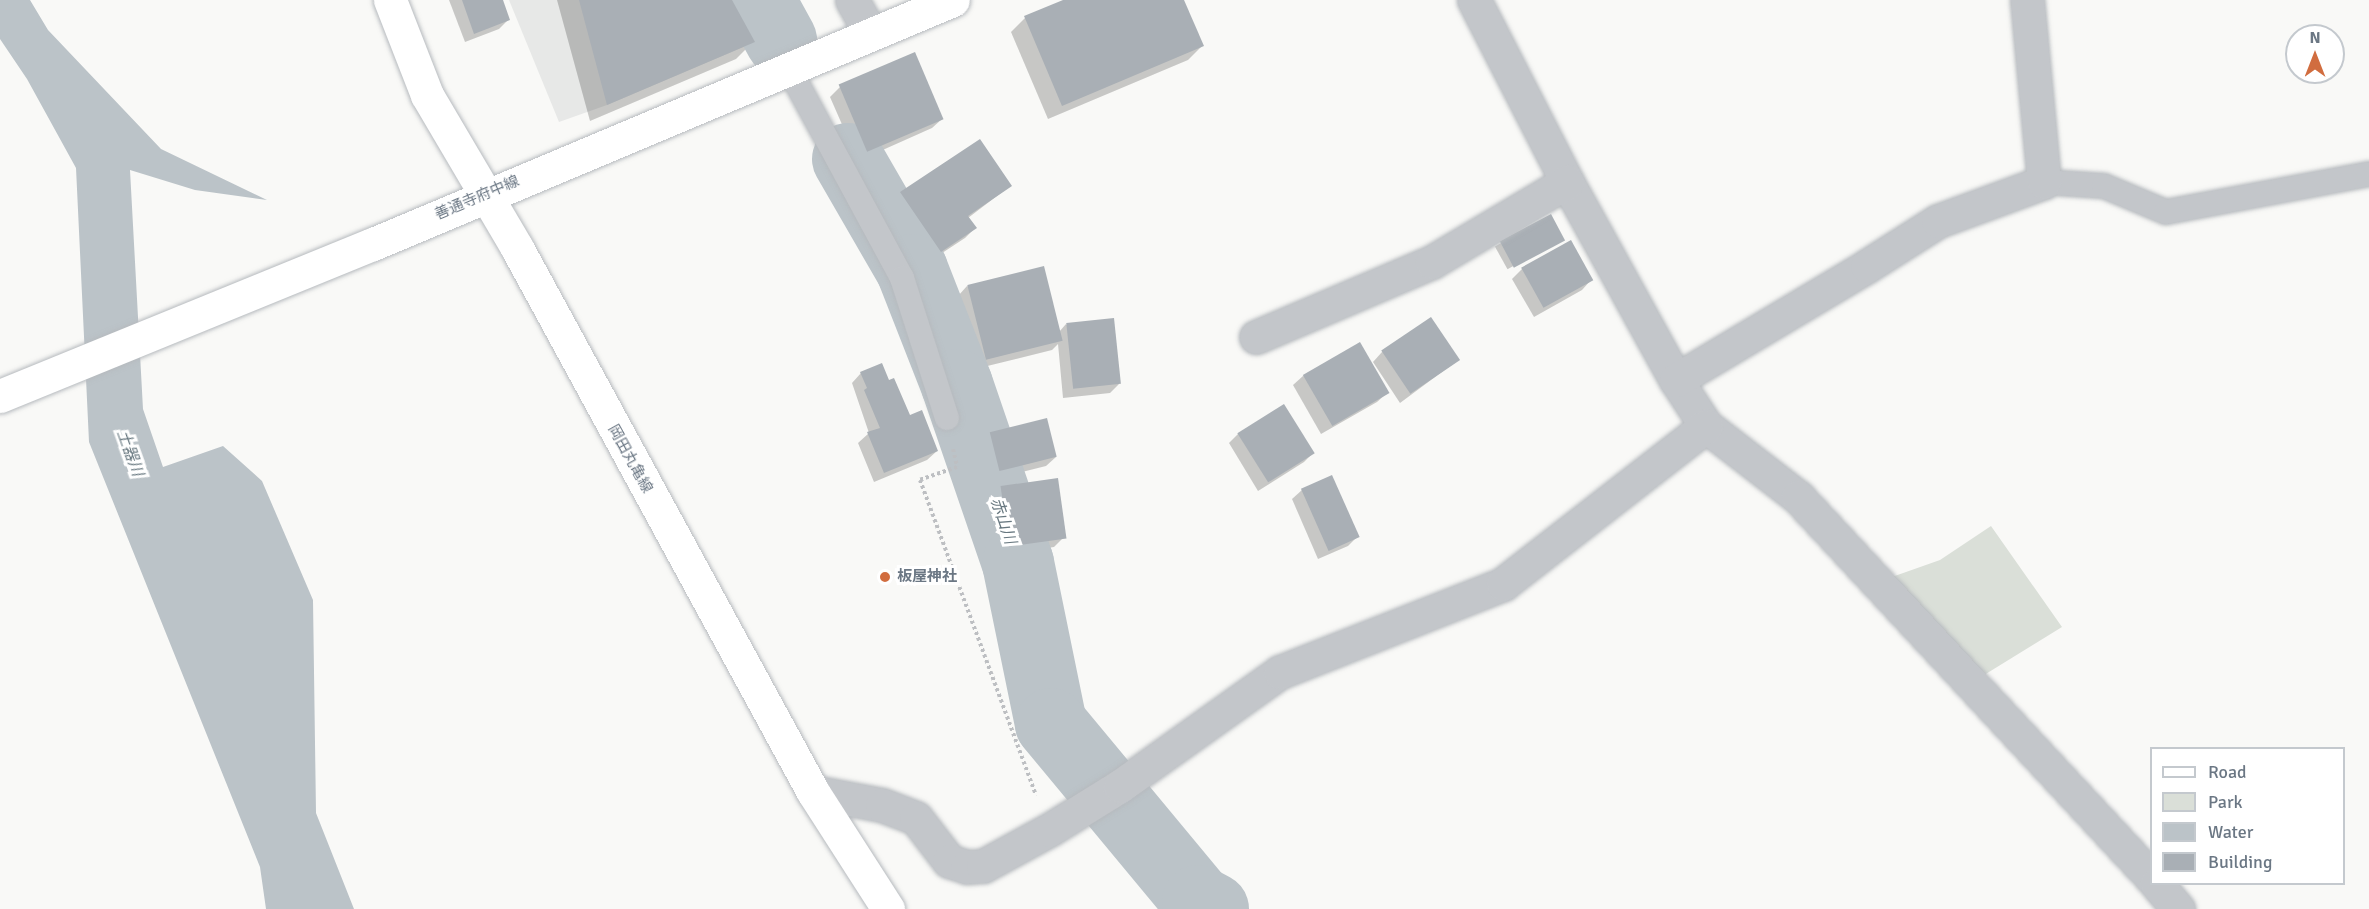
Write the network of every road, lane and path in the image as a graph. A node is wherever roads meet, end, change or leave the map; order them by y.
1 (390, 0) edge
2 (852, 0) edge
3 (953, 0) edge
4 (1474, 0) edge
5 (2027, 0) edge
6 (871, 34) junction
7 (789, 69) junction
8 (2369, 174) edge
9 (1567, 182) junction
10 (2044, 182) junction
11 (484, 195) junction
12 (1256, 337) dead end
13 (1676, 380) junction
14 (0, 396) edge
15 (947, 418) joint
16 (1706, 426) junction
17 (813, 792) junction
18 (1049, 830) junction
19 (2150, 877) edge
20 (2158, 885) edge
21 (888, 909) edge
22 (2178, 909) edge

1 - 11 main road, 岡田丸亀線
2 - 6 street
3 - 6 main road, 善通寺府中線
4 - 9 street
5 - 10 street
6 - 7 main road, 善通寺府中線
7 - 11 main road, 善通寺府中線
7 - 15 lane
8 - 10 lane
9 - 12 street
9 - 13 street
10 - 13 street
11 - 14 main road, 善通寺府中線
11 - 17 main road, 岡田丸亀線
13 - 16 street
15 - 18 path
16 - 18 street
16 - 19 street
17 - 18 street
17 - 21 main road, 岡田丸亀線
20 - 22 street

